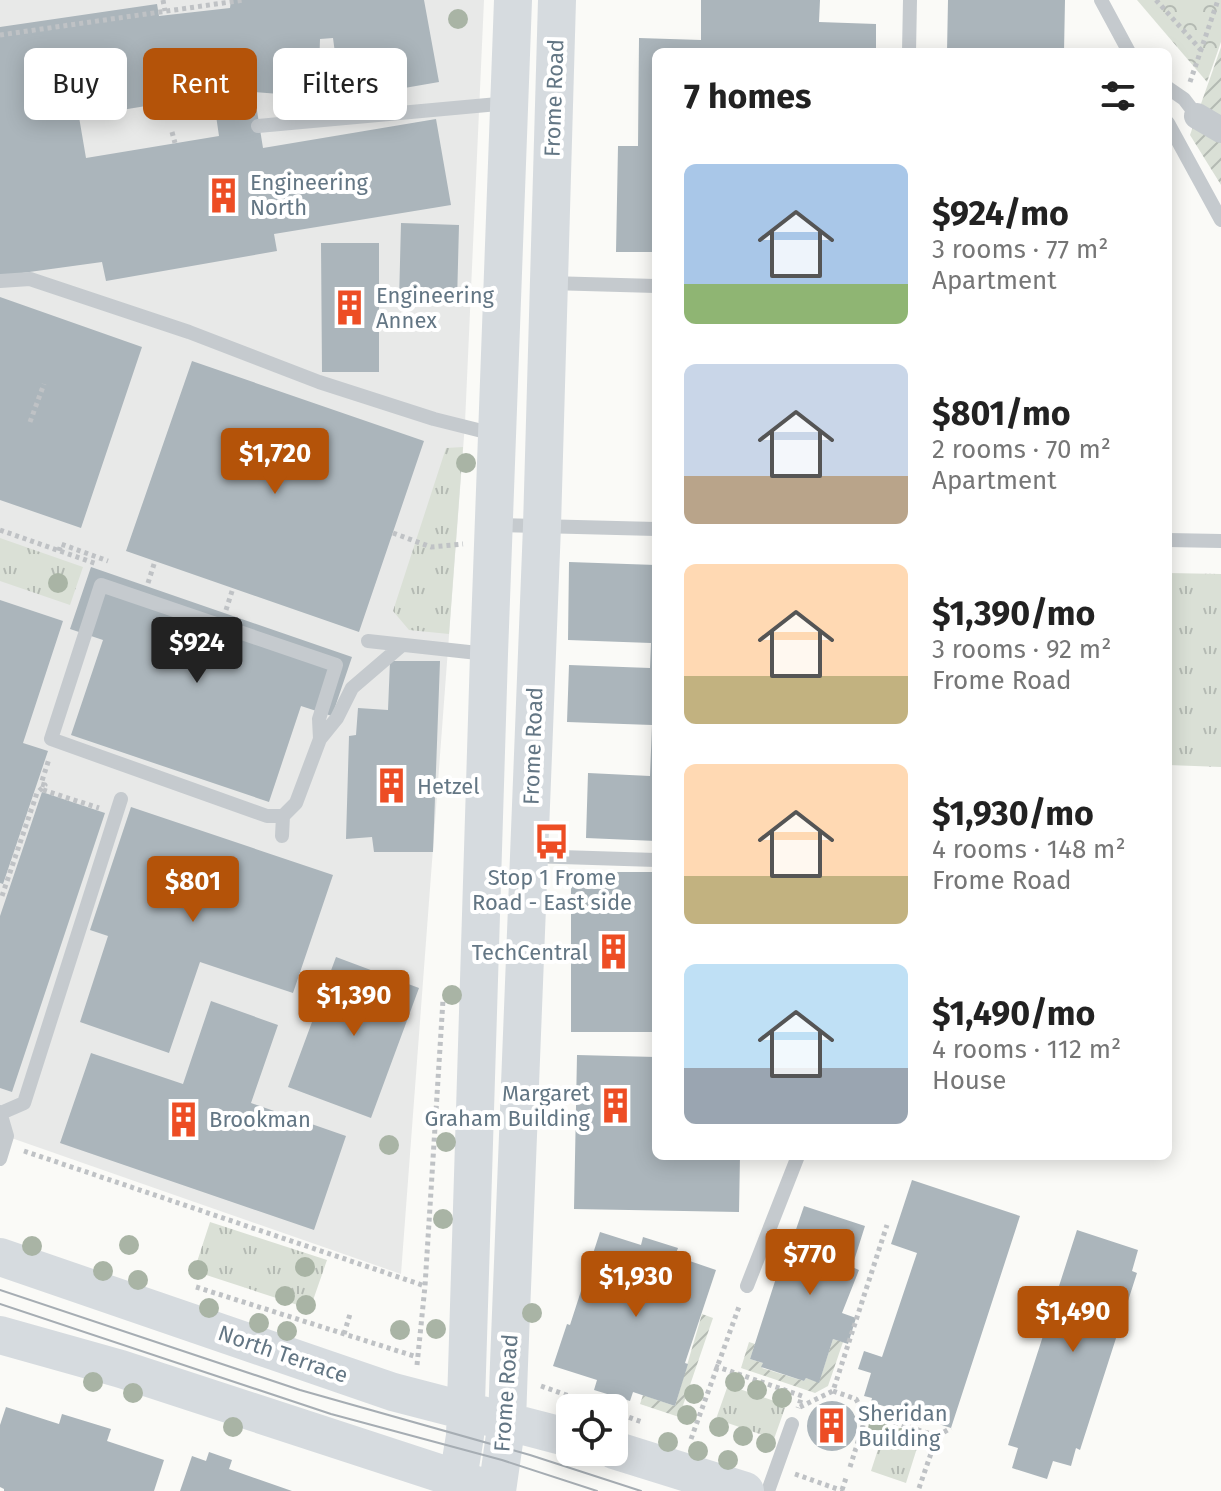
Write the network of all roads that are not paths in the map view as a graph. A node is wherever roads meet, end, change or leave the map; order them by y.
1 (513, 0) edge
2 (557, 0) edge
3 (910, 0) edge
4 (1101, 0) edge
5 (909, 48) edge
6 (1127, 48) edge
7 (1172, 91) edge
8 (509, 103) junction
9 (1190, 107) joint
10 (258, 126) dead end
11 (1172, 130) edge
12 (1221, 130) edge
13 (1221, 220) edge
14 (0, 281) edge
15 (549, 283) junction
16 (652, 286) edge
17 (498, 435) junction
18 (494, 525) junction
19 (542, 526) junction
20 (652, 529) edge
21 (1172, 540) edge
22 (1221, 541) edge
23 (368, 641) dead end
24 (401, 646) junction
25 (489, 654) junction
26 (320, 739) junction
27 (121, 799) dead end
28 (283, 816) junction
29 (282, 836) dead end
30 (529, 856) junction
31 (652, 860) edge
32 (1, 1112) edge
33 (2, 1152) edge
34 (796, 1160) edge
35 (0, 1257) edge
36 (747, 1286) road end
37 (0, 1335) edge
38 (466, 1411) junction
39 (507, 1421) junction
40 (792, 1424) road end
41 (556, 1434) edge
42 (628, 1454) edge
43 (458, 1485) edge
44 (496, 1491) edge
45 (745, 1491) edge
46 (768, 1491) edge

1 - 8 main road, Frome Road
2 - 15 main road, Frome Road
3 - 5 lane
4 - 6 lane
7 - 9 lane
8 - 10 lane
8 - 17 main road, Frome Road
9 - 12 street
11 - 13 lane
14 - 17 lane
15 - 16 lane
15 - 19 main road, Frome Road
17 - 18 main road, Frome Road
18 - 19 lane
18 - 25 main road, Frome Road
19 - 20 lane
19 - 30 main road, Frome Road
21 - 22 lane
23 - 24 lane
24 - 25 lane
24 - 26 lane
25 - 38 main road, Frome Road
26 - 28 lane
26 - 28 lane
27 - 32 lane
28 - 29 lane
30 - 31 lane
30 - 39 main road, Frome Road
32 - 33 lane
34 - 36 lane
35 - 38 main road, North Terrace
37 - 43 main road
38 - 39 main road, North Terrace
38 - 43 main road, Frome Road
39 - 41 main road, North Terrace
39 - 44 main road, Frome Road
40 - 46 lane
42 - 45 main road
43 - 44 main road

